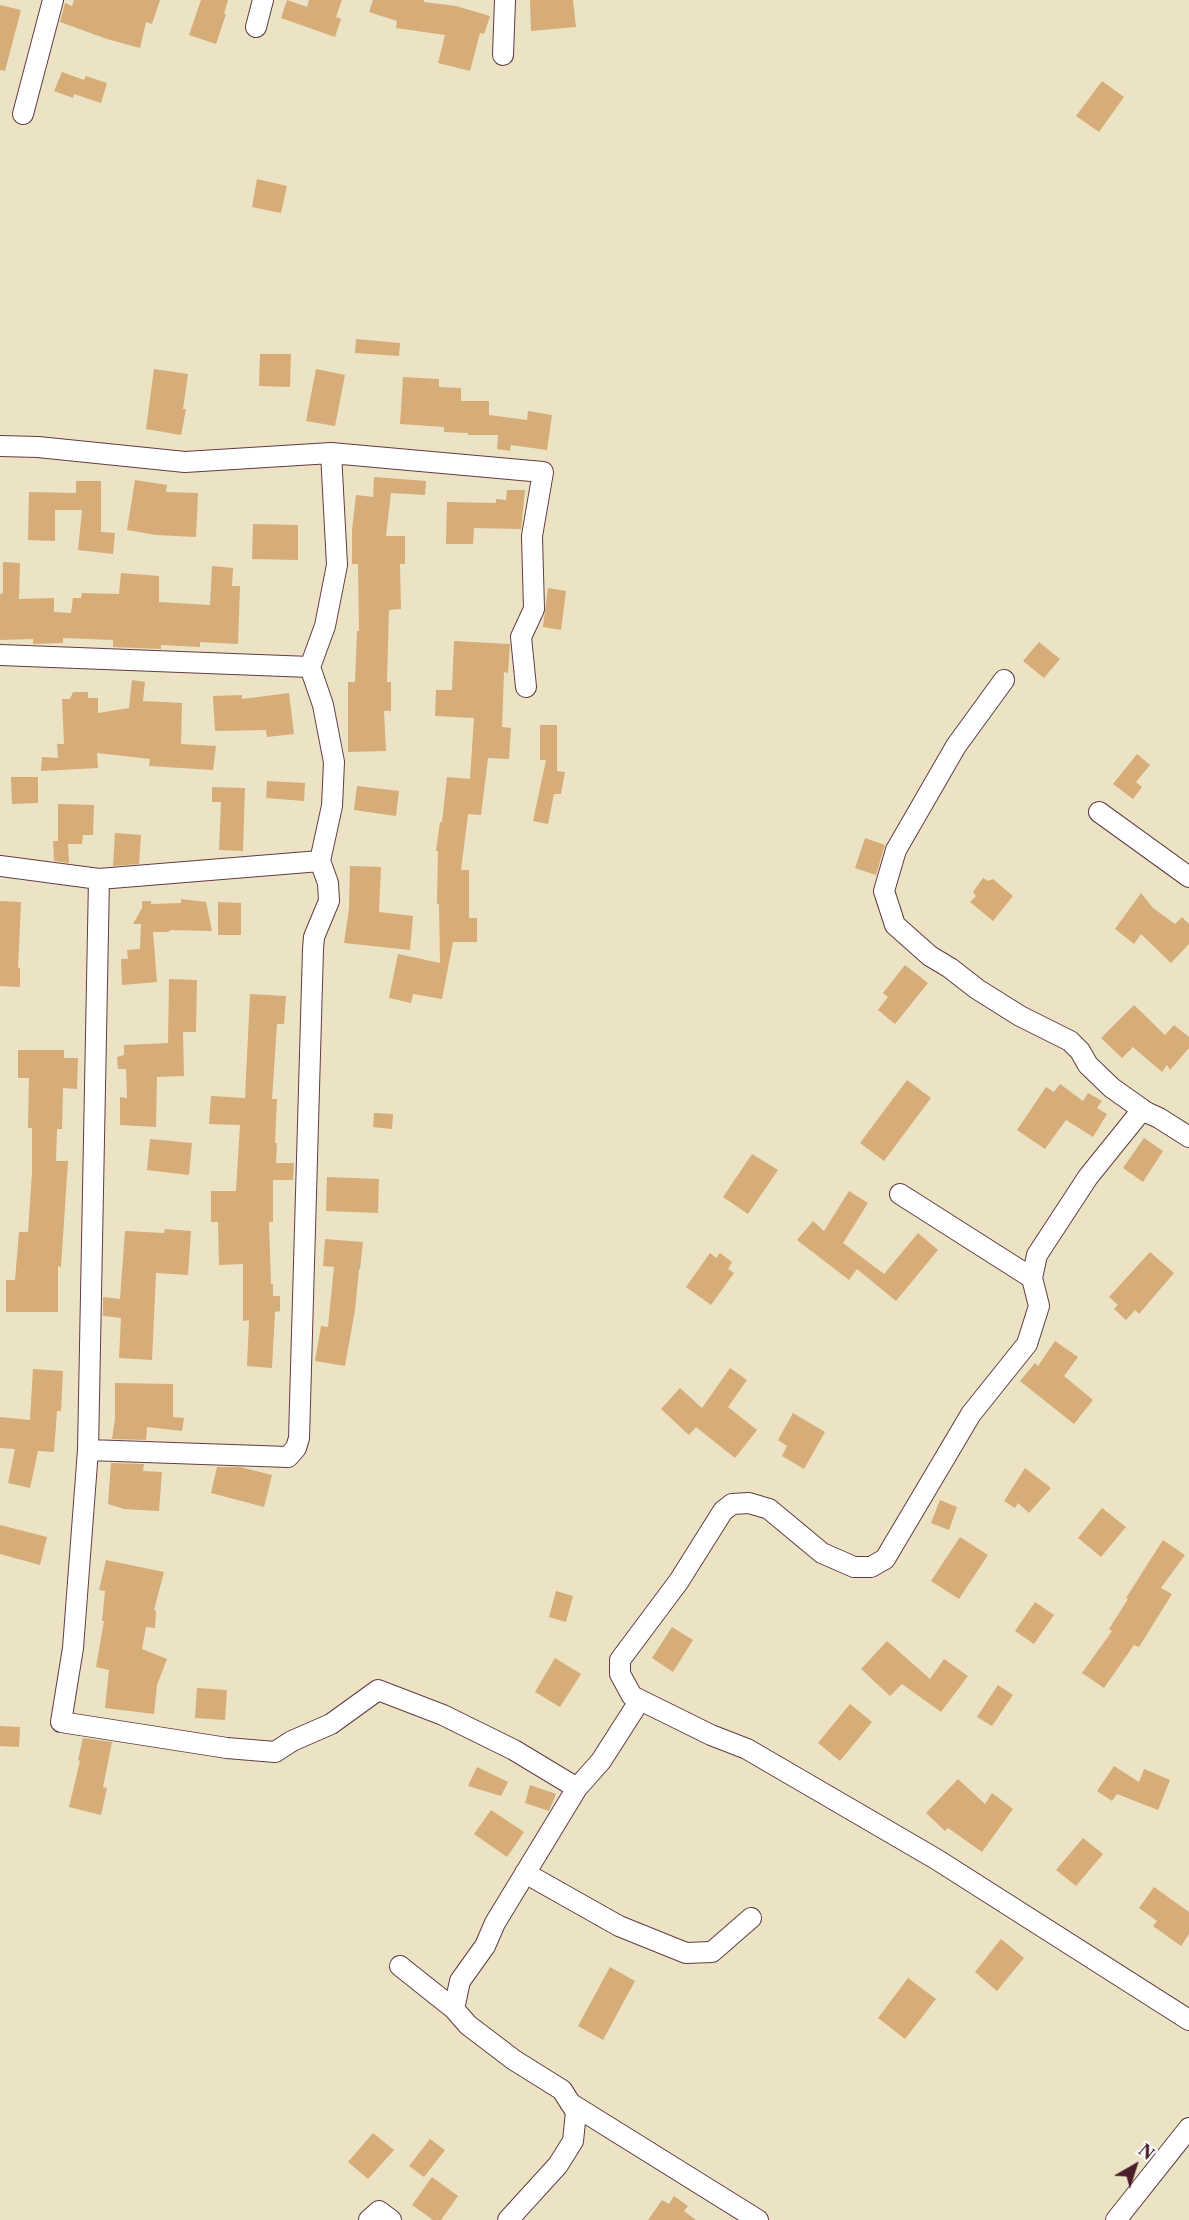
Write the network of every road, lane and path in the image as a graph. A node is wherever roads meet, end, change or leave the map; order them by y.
1 (53, 0) edge
2 (264, 0) edge
3 (505, 0) edge
4 (256, 27) dead end
5 (503, 55) dead end
6 (23, 114) dead end
7 (0, 446) edge
8 (331, 453) junction
9 (0, 655) edge
10 (310, 667) junction
11 (1004, 680) dead end
12 (526, 687) dead end
13 (1099, 812) dead end
14 (320, 861) junction
15 (0, 866) edge
16 (1189, 877) edge
17 (99, 879) junction
18 (1146, 1112) junction
19 (1189, 1137) edge
20 (900, 1194) dead end
21 (1032, 1278) junction
22 (88, 1450) junction
23 (640, 1700) junction
24 (577, 1788) junction
25 (525, 1873) junction
26 (751, 1918) dead end
27 (400, 1966) dead end
28 (454, 2009) junction
29 (1189, 2020) edge
30 (570, 2103) junction
31 (1189, 2128) edge
32 (369, 2220) edge
33 (391, 2220) edge
34 (508, 2220) edge
35 (758, 2220) edge
36 (1116, 2220) edge

1 - 6 street
2 - 4 street
3 - 5 street
7 - 8 street
8 - 10 street
8 - 12 street
9 - 10 street
10 - 14 street
11 - 18 street
13 - 16 street
14 - 17 street
14 - 22 street
15 - 17 street
17 - 22 street
18 - 19 street
18 - 21 street
20 - 21 street
21 - 23 street
22 - 24 street
23 - 24 street
23 - 29 street
24 - 25 street
25 - 26 street
25 - 28 street
27 - 28 street
28 - 30 street
30 - 34 street
30 - 35 street
31 - 36 street
32 - 33 street

